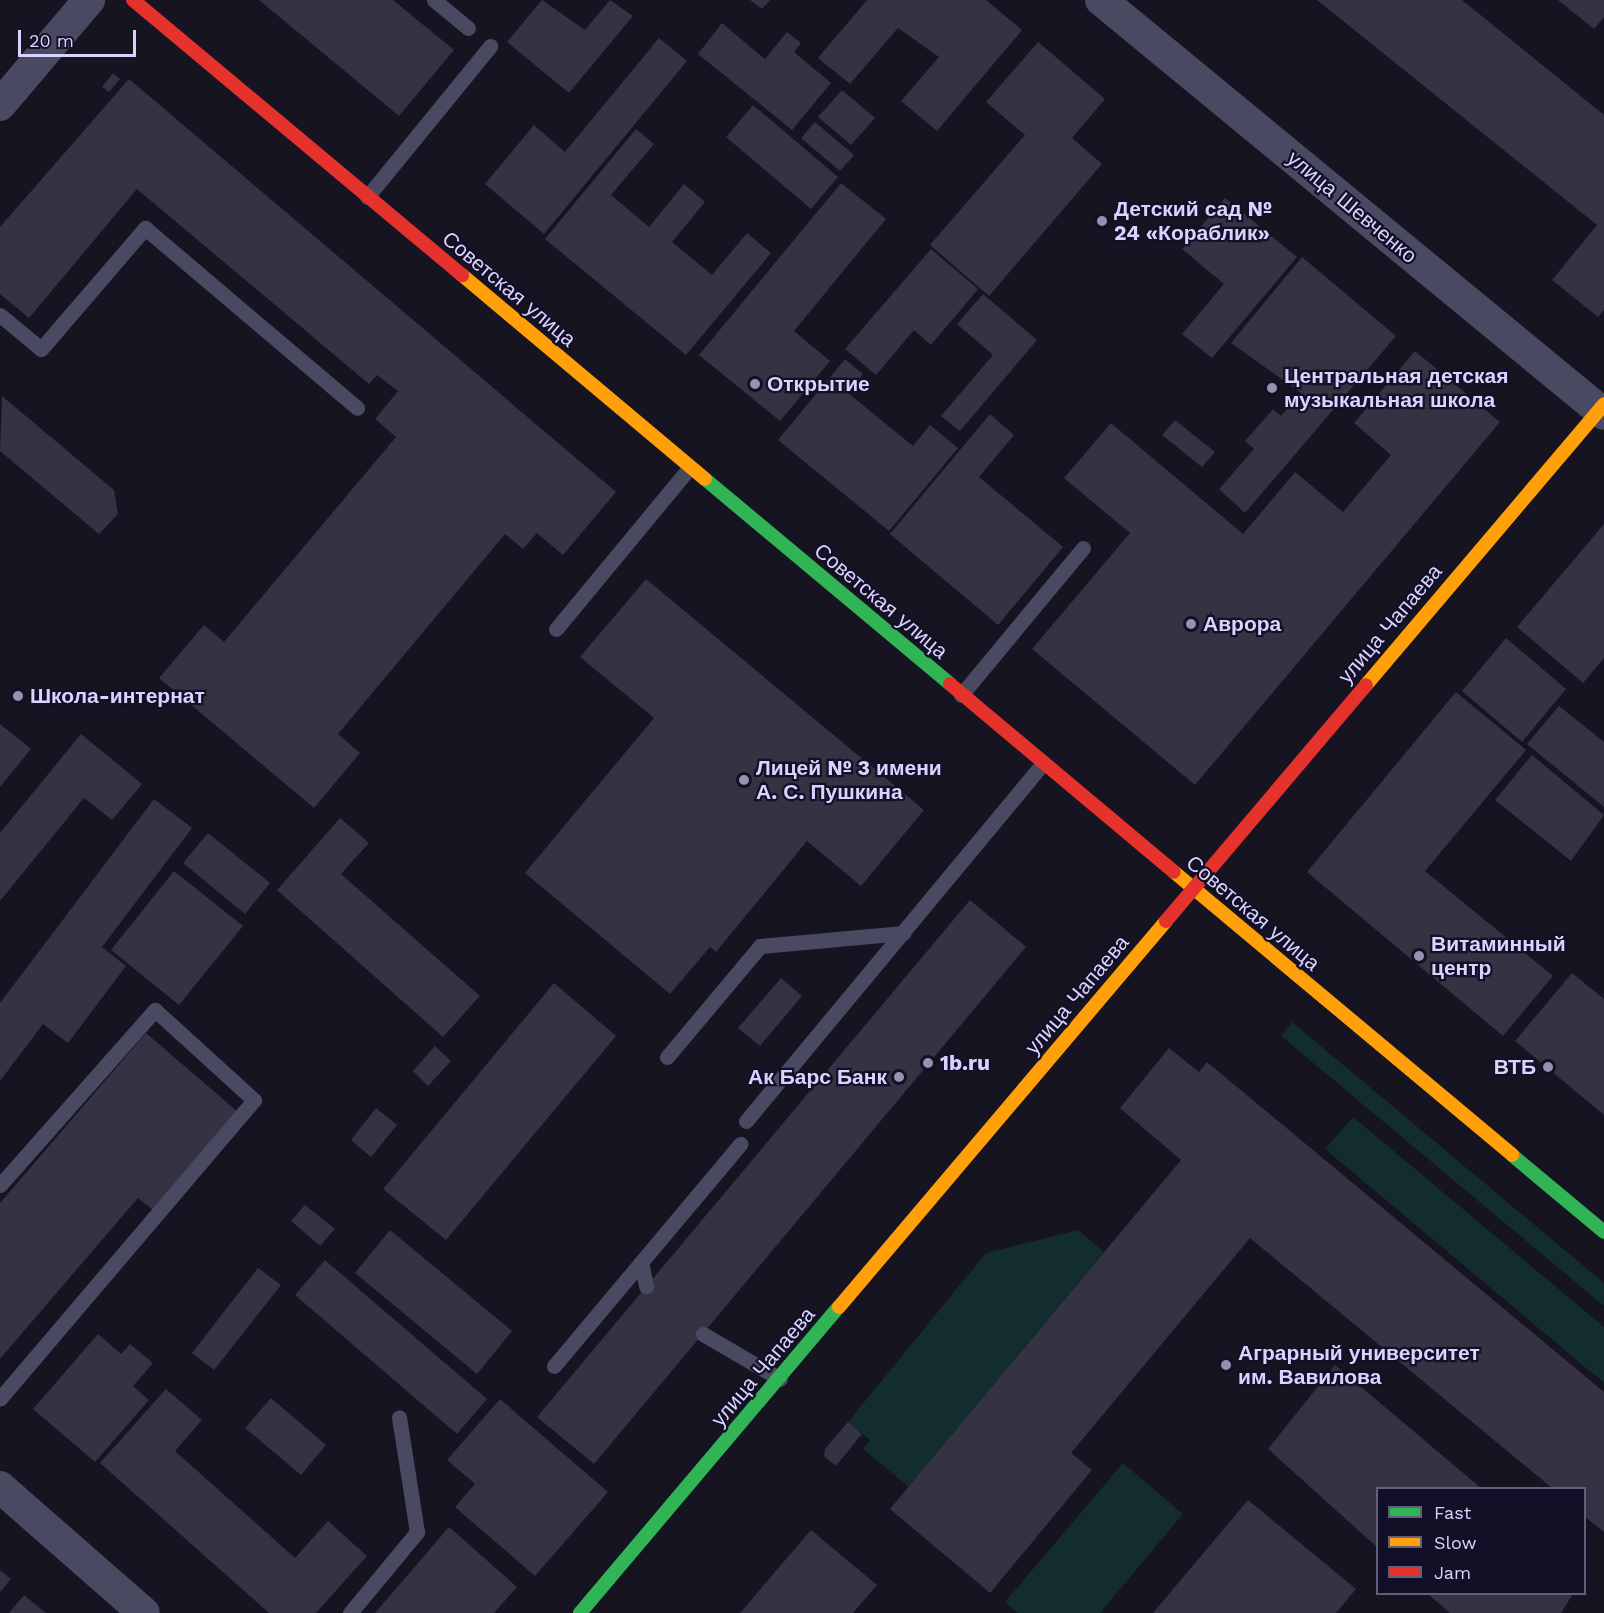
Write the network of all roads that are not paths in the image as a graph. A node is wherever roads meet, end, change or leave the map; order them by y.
1 (89, 0) edge
2 (133, 0) edge
3 (434, 0) edge
4 (1101, 0) edge
5 (468, 28) dead end
6 (490, 46) dead end
7 (0, 105) edge
8 (367, 197) junction
9 (0, 315) edge
10 (357, 408) dead end
11 (1602, 409) edge
12 (689, 468) junction
13 (1083, 549) dead end
14 (556, 629) dead end
15 (961, 695) junction
16 (1042, 764) junction
17 (1192, 891) junction
18 (903, 933) junction
19 (667, 1057) dead end
20 (746, 1121) dead end
21 (740, 1144) dead end
22 (0, 1185) edge
23 (1602, 1225) edge
24 (641, 1262) junction
25 (646, 1286) dead end
26 (703, 1334) dead end
27 (554, 1366) dead end
28 (780, 1379) junction
29 (0, 1398) edge
30 (399, 1417) dead end
31 (0, 1487) edge
32 (144, 1613) edge
33 (350, 1613) edge
34 (580, 1613) edge

1 - 7 street
2 - 8 street, Советская улица
3 - 5 lane
4 - 11 street, улица Шевченко
6 - 8 lane
8 - 12 street, Советская улица
9 - 10 lane
11 - 17 street, улица Чапаева
12 - 14 lane
12 - 15 street, Советская улица
13 - 15 lane
15 - 16 street, Советская улица
16 - 17 street, Советская улица
16 - 18 lane
17 - 23 street, Советская улица
17 - 28 street, улица Чапаева
18 - 19 lane
18 - 20 lane
21 - 24 lane
22 - 29 lane
24 - 25 lane
24 - 27 lane
26 - 28 lane
28 - 34 street, улица Чапаева
30 - 33 lane
31 - 32 street

